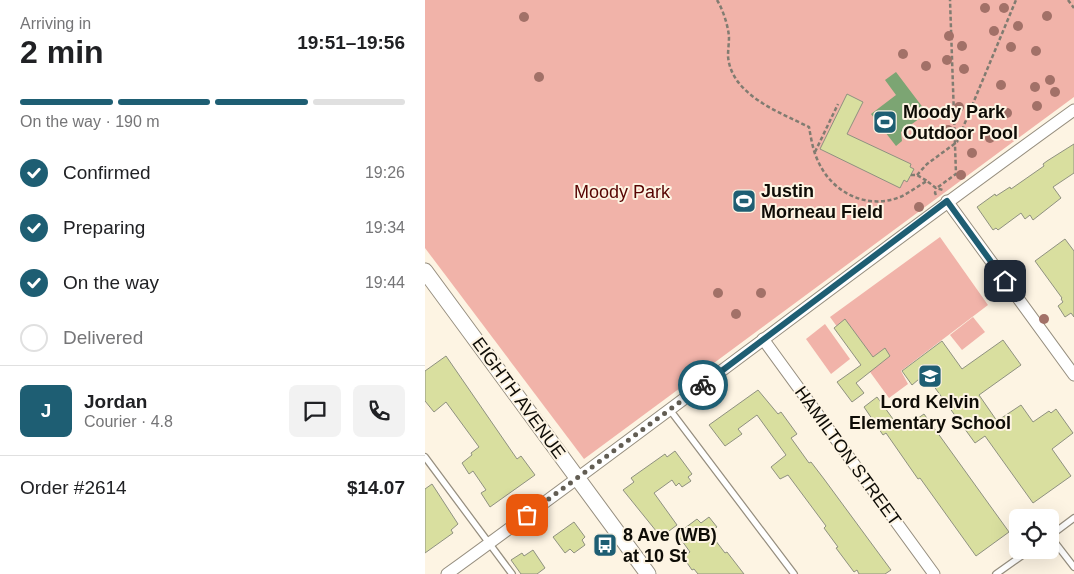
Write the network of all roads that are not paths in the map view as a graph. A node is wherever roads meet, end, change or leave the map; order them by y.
1 (1074, 110) edge
2 (947, 201) junction
3 (425, 271) edge
4 (763, 339) junction
5 (1074, 375) edge
6 (670, 410) junction
7 (425, 457) edge
8 (577, 478) junction
9 (1074, 518) edge
10 (1059, 529) edge
11 (488, 544) junction
12 (1059, 548) edge
13 (1017, 559) edge
14 (1074, 568) edge
15 (447, 574) edge
16 (512, 574) edge
17 (648, 574) edge
18 (794, 574) edge
19 (934, 574) edge
20 (996, 574) edge

1 - 2 street
2 - 4 street
2 - 5 street
3 - 8 street, EIGHTH AVENUE
4 - 6 street
4 - 19 street, HAMILTON STREET
6 - 8 street
6 - 18 lane
7 - 11 lane
8 - 11 street
8 - 17 street, EIGHTH AVENUE
9 - 10 lane
11 - 15 street
11 - 16 lane
12 - 14 lane
13 - 20 lane

